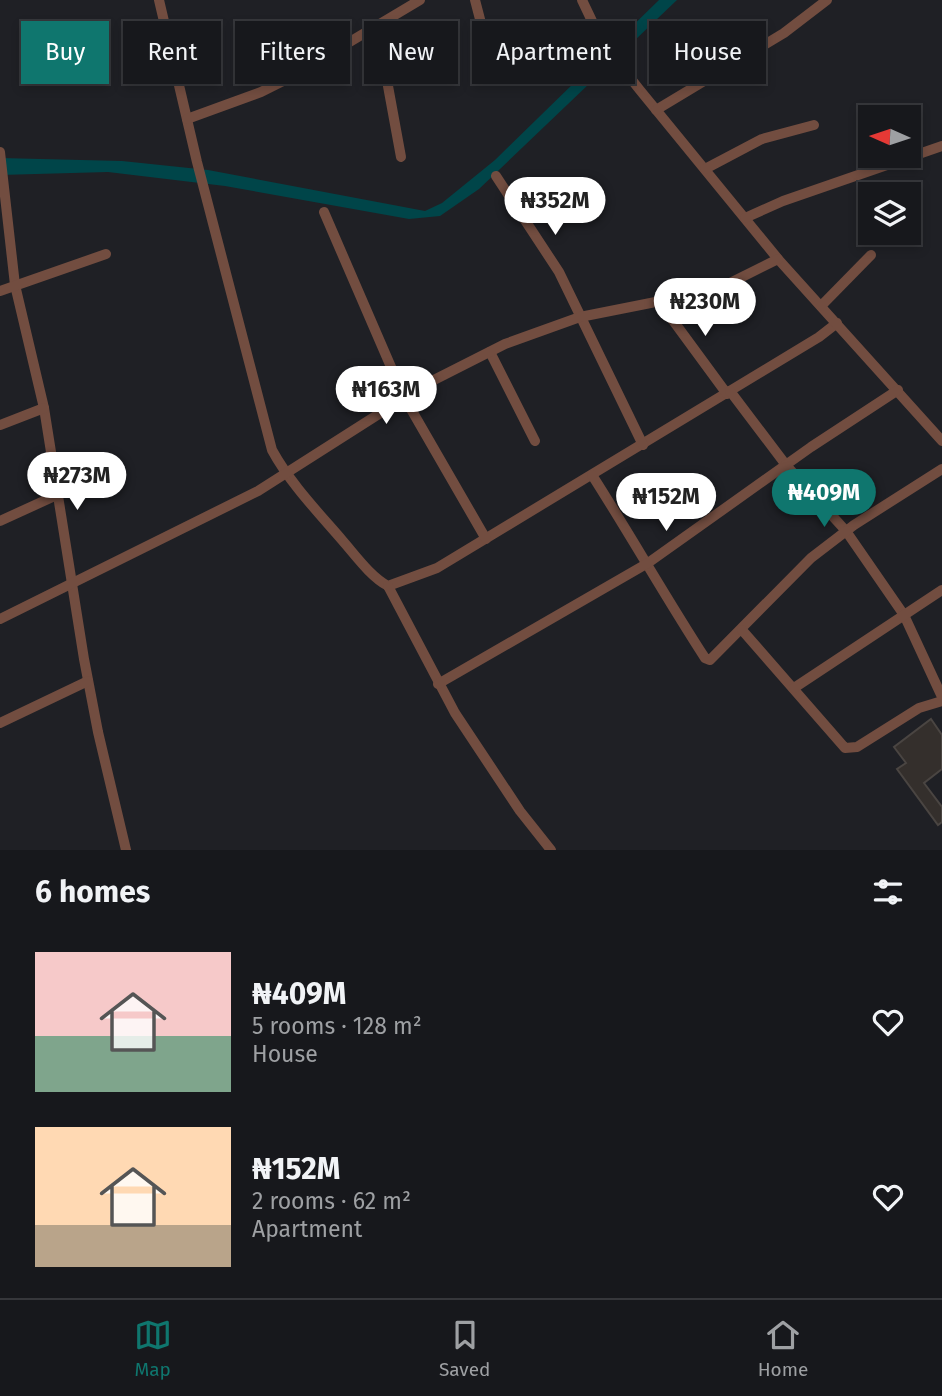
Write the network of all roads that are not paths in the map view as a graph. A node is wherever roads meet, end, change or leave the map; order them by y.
1 (159, 0) edge
2 (420, 0) edge
3 (475, 0) edge
4 (582, 0) edge
5 (827, 0) edge
6 (385, 21) edge
7 (480, 21) edge
8 (364, 34) edge
9 (388, 84) edge
10 (656, 110) junction
11 (187, 119) junction
12 (814, 125) dead end
13 (942, 146) edge
14 (0, 153) edge
15 (401, 157) dead end
16 (705, 169) junction
17 (496, 176) dead end
18 (324, 212) dead end
19 (745, 218) junction
20 (106, 254) dead end
21 (871, 255) dead end
22 (778, 259) junction
23 (15, 285) junction
24 (0, 291) edge
25 (659, 300) junction
26 (821, 306) junction
27 (580, 317) junction
28 (837, 323) junction
29 (490, 352) junction
30 (898, 390) junction
31 (729, 392) junction
32 (404, 397) junction
33 (44, 408) junction
34 (0, 425) edge
35 (535, 441) dead end
36 (942, 441) edge
37 (643, 445) junction
38 (786, 465) junction
39 (942, 469) edge
40 (285, 473) junction
41 (593, 475) junction
42 (59, 494) junction
43 (0, 521) edge
44 (846, 531) junction
45 (486, 539) junction
46 (648, 564) junction
47 (74, 584) junction
48 (388, 586) junction
49 (942, 590) edge
50 (904, 615) junction
51 (0, 619) edge
52 (742, 630) junction
53 (88, 681) junction
54 (438, 684) junction
55 (794, 688) junction
56 (942, 699) edge
57 (0, 723) edge
58 (126, 850) edge
59 (551, 850) edge

1 - 11 street
2 - 6 street
3 - 7 street
4 - 10 street
5 - 10 street
8 - 11 street
9 - 15 street
10 - 16 street
11 - 40 street
12 - 16 street
13 - 19 street
14 - 23 street
16 - 19 street
17 - 27 street
18 - 32 street
19 - 22 street
20 - 23 street
21 - 26 street
22 - 25 street
22 - 26 street
23 - 24 street
23 - 33 street
25 - 27 street
25 - 31 street
26 - 28 street
27 - 29 street
27 - 37 street
28 - 30 street
28 - 31 street
29 - 32 street
29 - 35 street
30 - 36 street
30 - 38 street
31 - 37 street
31 - 38 street
32 - 40 street
32 - 45 street
33 - 34 street
33 - 42 street
37 - 41 street
38 - 44 street
38 - 46 street
39 - 44 street
40 - 47 street
40 - 48 street
41 - 45 street
41 - 46 street
42 - 43 street
42 - 47 street
44 - 50 street
44 - 52 street
45 - 48 street
46 - 52 street
46 - 54 street
47 - 51 street
47 - 53 street
48 - 54 street
49 - 50 street
50 - 55 street
50 - 56 street
52 - 55 street
53 - 57 street
53 - 58 street
54 - 59 street
55 - 56 street

